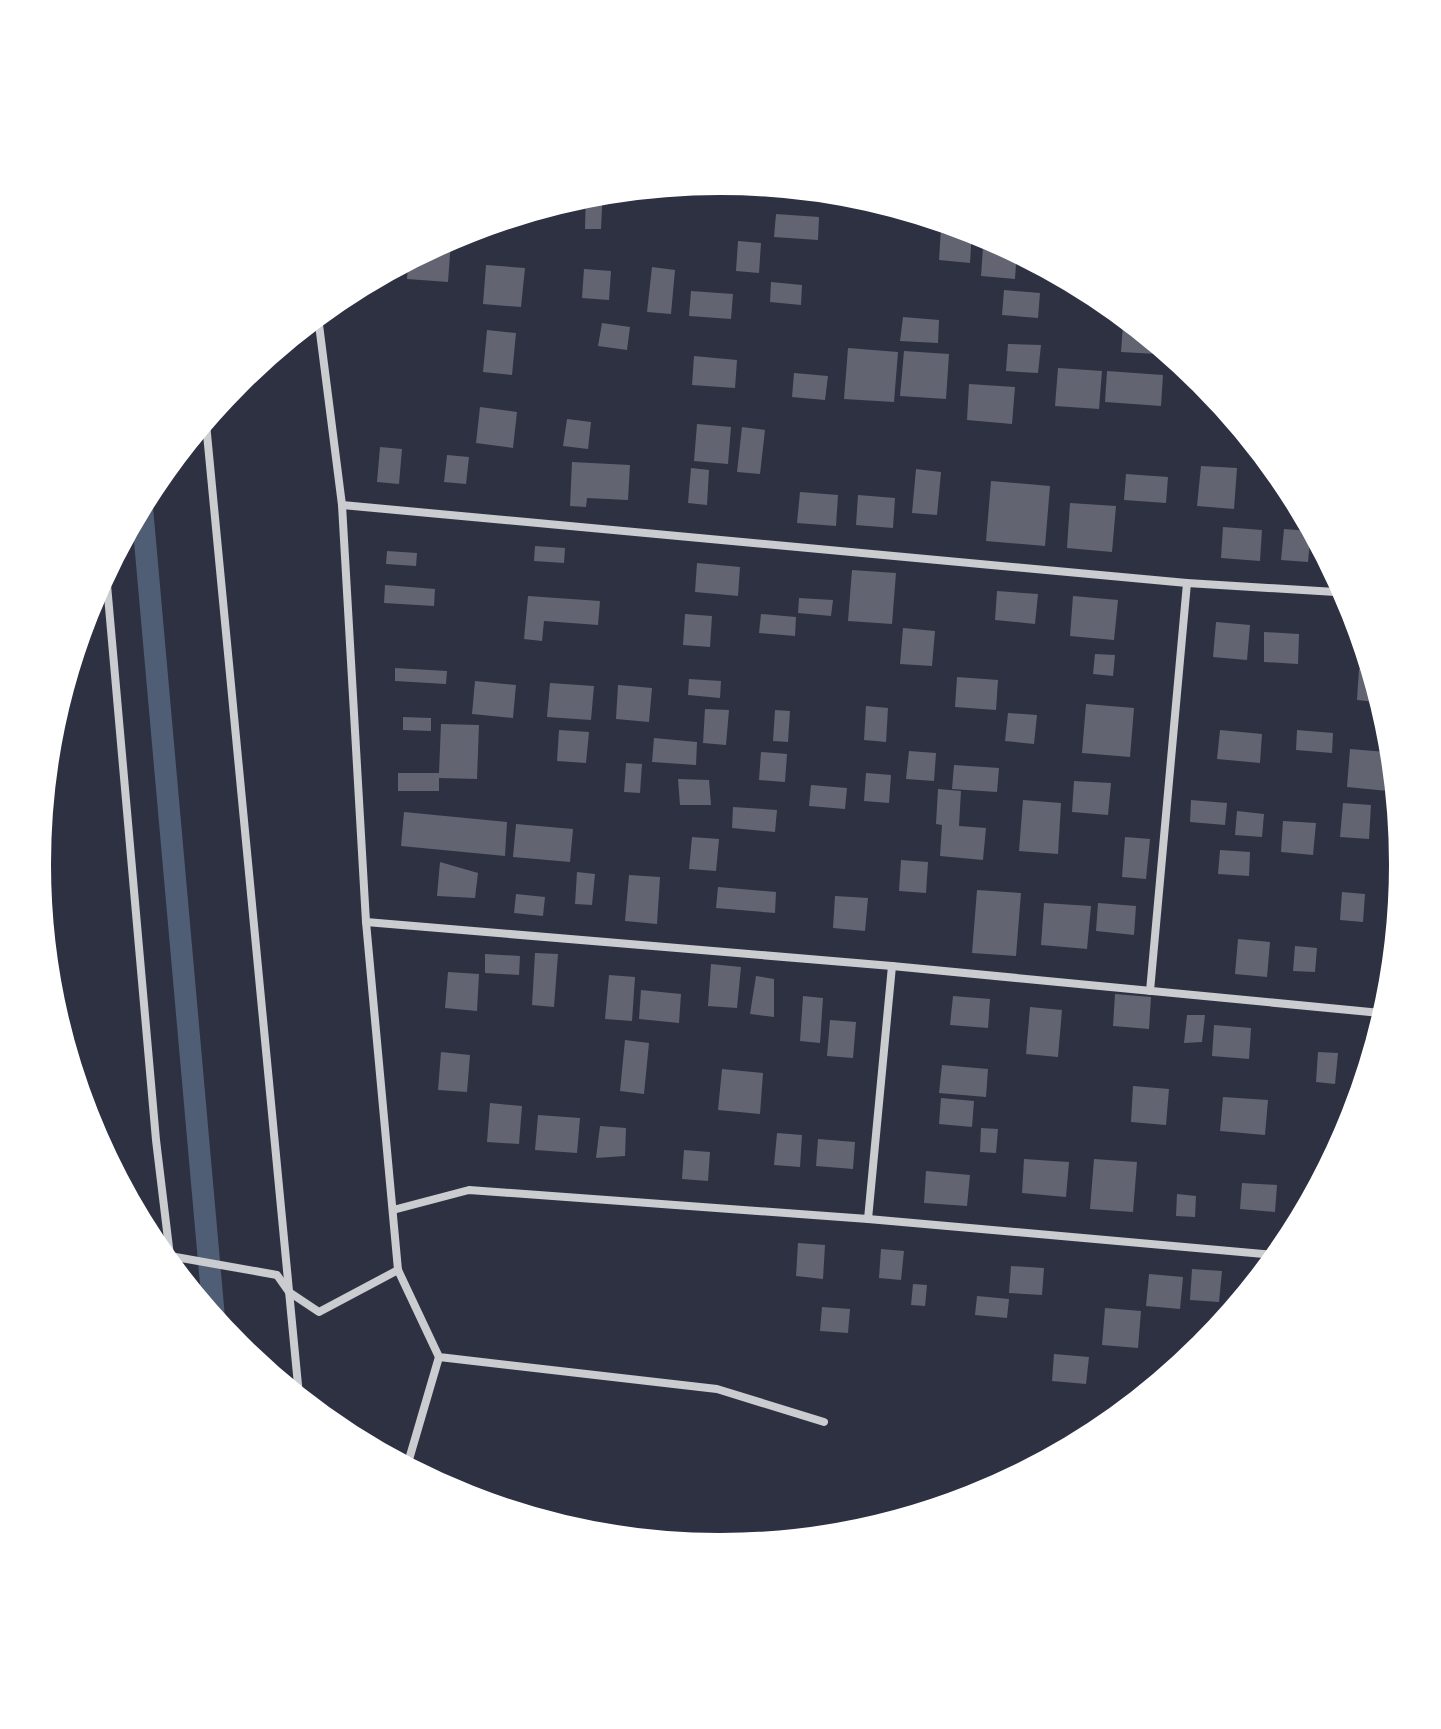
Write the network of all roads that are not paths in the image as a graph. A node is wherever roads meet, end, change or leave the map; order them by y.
1 (319, 323) edge
2 (206, 428) edge
3 (342, 505) junction
4 (1187, 583) junction
5 (107, 585) edge
6 (1337, 592) edge
7 (366, 922) junction
8 (892, 966) junction
9 (1150, 991) junction
10 (1378, 1013) edge
11 (393, 1210) junction
12 (868, 1219) junction
13 (170, 1253) edge
14 (1270, 1255) edge
15 (172, 1256) edge
16 (398, 1270) junction
17 (289, 1292) junction
18 (439, 1357) junction
19 (299, 1391) edge
20 (824, 1422) dead end
21 (408, 1462) edge

1 - 3 street
2 - 17 street
3 - 4 street
3 - 7 street
4 - 6 street
4 - 9 street
5 - 13 street
7 - 8 street
7 - 11 street
8 - 9 street
8 - 12 street
9 - 10 street
11 - 12 street
11 - 16 street
12 - 14 street
15 - 17 street
16 - 17 street
16 - 18 street
17 - 19 street
18 - 20 street
18 - 21 street

